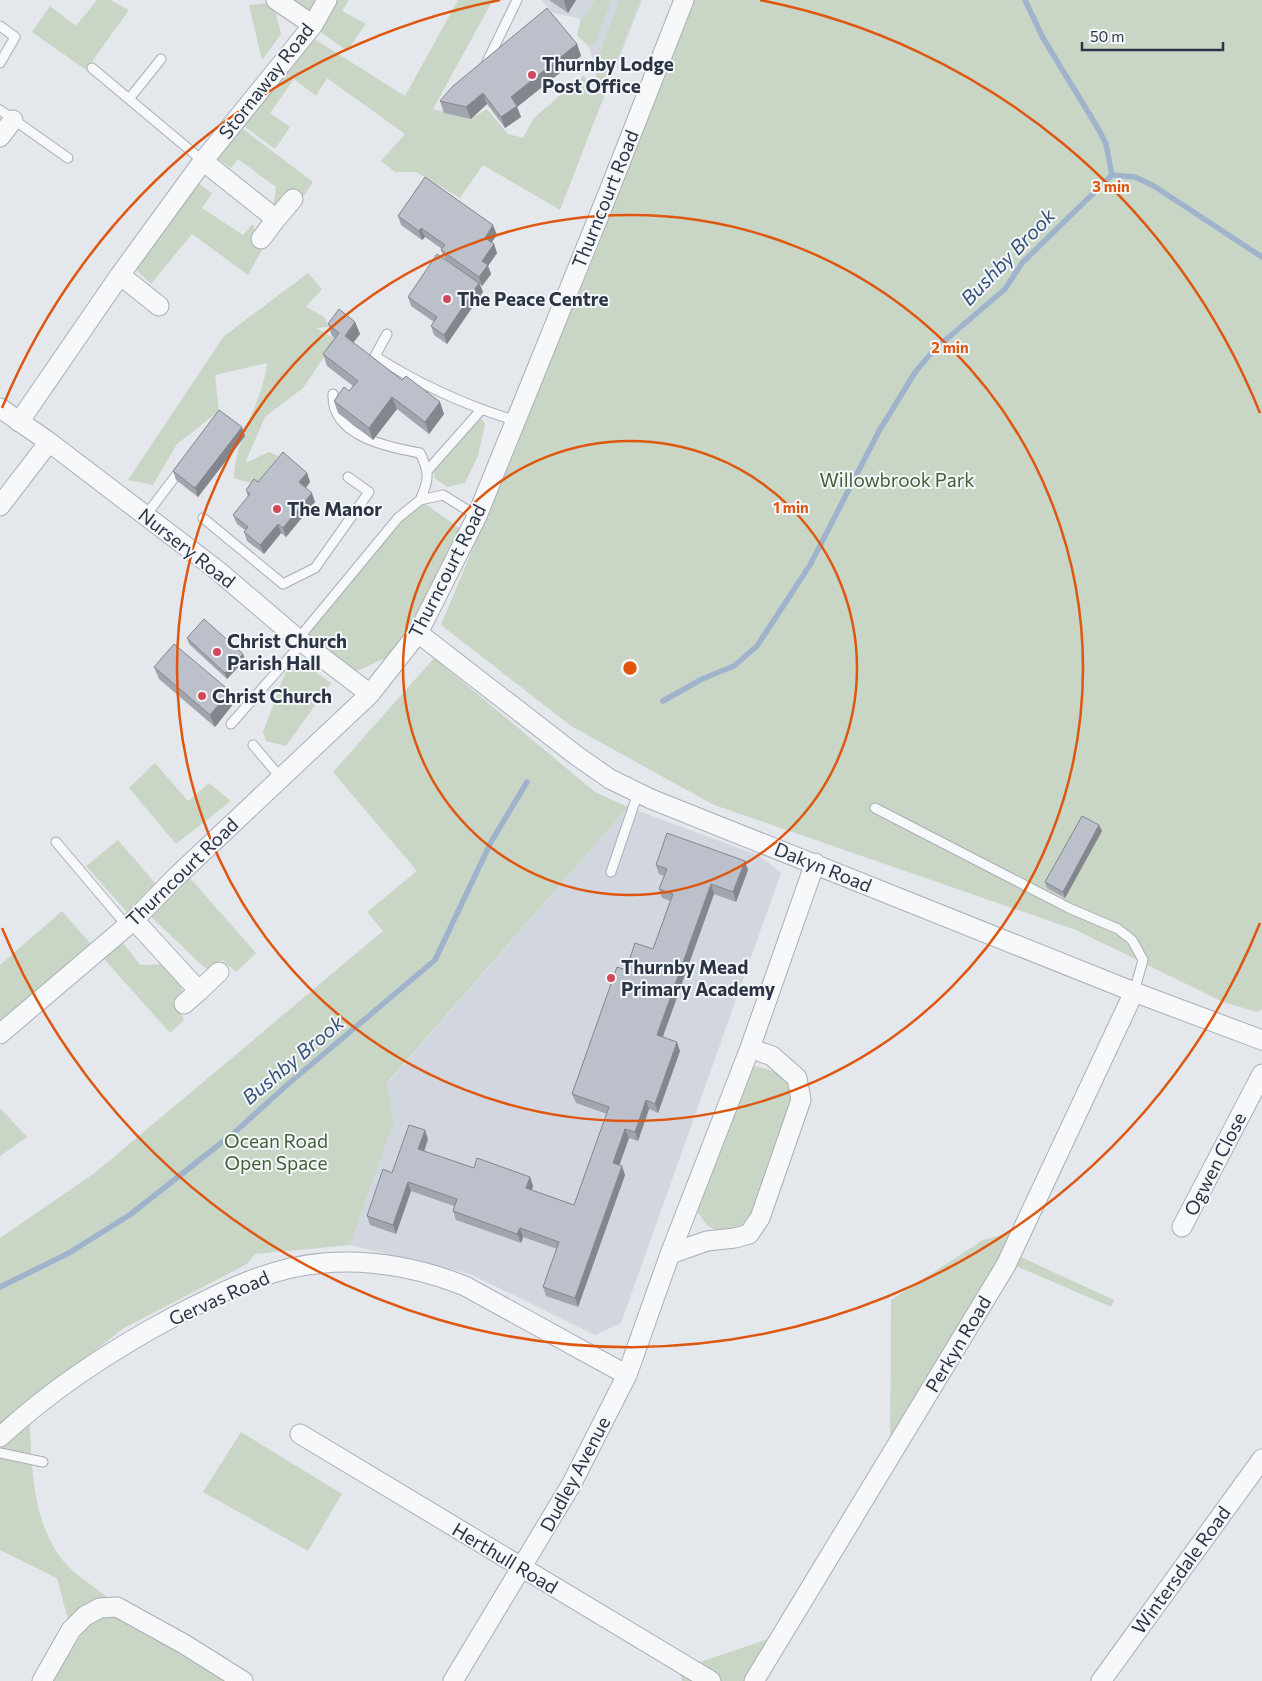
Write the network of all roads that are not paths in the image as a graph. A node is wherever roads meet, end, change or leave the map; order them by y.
1 (276, 0) edge
2 (327, 0) edge
3 (517, 0) edge
4 (684, 0) edge
5 (312, 25) junction
6 (0, 26) edge
7 (161, 59) dead end
8 (487, 62) edge
9 (0, 63) edge
10 (92, 68) dead end
11 (129, 99) junction
12 (6, 115) edge
13 (0, 137) edge
14 (68, 158) dead end
15 (203, 161) junction
16 (293, 199) dead end
17 (276, 219) junction
18 (261, 239) dead end
19 (120, 275) junction
20 (159, 306) dead end
21 (386, 334) dead end
22 (333, 394) dead end
23 (0, 408) edge
24 (481, 410) junction
25 (516, 421) junction
26 (19, 422) junction
27 (49, 442) junction
28 (187, 461) edge
29 (427, 471) junction
30 (348, 476) dead end
31 (420, 500) junction
32 (0, 506) edge
33 (146, 515) junction
34 (477, 516) junction
35 (203, 518) dead end
36 (418, 632) junction
37 (300, 641) junction
38 (370, 694) junction
39 (230, 724) dead end
40 (253, 745) dead end
41 (281, 778) junction
42 (638, 793) junction
43 (875, 808) dead end
44 (56, 842) dead end
45 (815, 863) junction
46 (611, 872) dead end
47 (131, 923) junction
48 (219, 972) dead end
49 (198, 991) junction
50 (1134, 992) junction
51 (184, 1004) dead end
52 (0, 1034) edge
53 (1262, 1040) edge
54 (750, 1048) junction
55 (1262, 1074) edge
56 (1182, 1227) dead end
57 (670, 1254) junction
58 (627, 1375) junction
59 (300, 1434) dead end
60 (0, 1437) edge
61 (0, 1453) edge
62 (1262, 1459) edge
63 (43, 1462) dead end
64 (523, 1568) junction
65 (42, 1681) edge
66 (243, 1681) edge
67 (453, 1681) edge
68 (711, 1681) edge
69 (754, 1681) edge
70 (1101, 1681) edge

1 - 5 street
2 - 5 street, Stornaway Road
3 - 8 lane
4 - 25 street, Thurncourt Road
5 - 15 street, Stornaway Road
6 - 9 lane
7 - 11 lane
10 - 11 lane
11 - 15 lane
12 - 13 street
12 - 14 lane
15 - 17 street
15 - 19 street, Stornaway Road
16 - 17 street
17 - 18 street
19 - 20 street
19 - 26 street, Stornaway Road
21 - 24 lane
22 - 29 lane
23 - 26 street, Nursery Road
24 - 25 lane
24 - 29 lane
25 - 34 street, Thurncourt Road
26 - 27 street, Nursery Road
27 - 32 street
27 - 33 street, Nursery Road
28 - 33 lane
29 - 31 lane
30 - 35 lane
31 - 34 lane
31 - 37 lane
33 - 37 street, Nursery Road
34 - 36 street, Thurncourt Road
36 - 38 street, Thurncourt Road
36 - 42 street, Dakyn Road
37 - 38 street, Nursery Road
37 - 39 lane
38 - 41 street, Thurncourt Road
40 - 41 lane
41 - 47 street, Thurncourt Road
42 - 45 street, Dakyn Road
42 - 46 lane
43 - 50 lane
44 - 47 lane
45 - 50 street, Dakyn Road
45 - 54 street, Dudley Avenue
47 - 49 street
47 - 52 street, Thurncourt Road
48 - 49 street
49 - 51 street
50 - 53 street, Dakyn Road
50 - 69 street, Perkyn Road
54 - 57 street, Dudley Avenue
54 - 57 street
55 - 56 street, Ogwen Close
57 - 58 street, Dudley Avenue
58 - 60 street, Gervas Road
58 - 64 street, Dudley Avenue
59 - 64 street, Herthull Road
61 - 63 lane
62 - 70 street, Wintersdale Road
64 - 67 street, Dudley Avenue
64 - 68 street, Herthull Road
65 - 66 street

